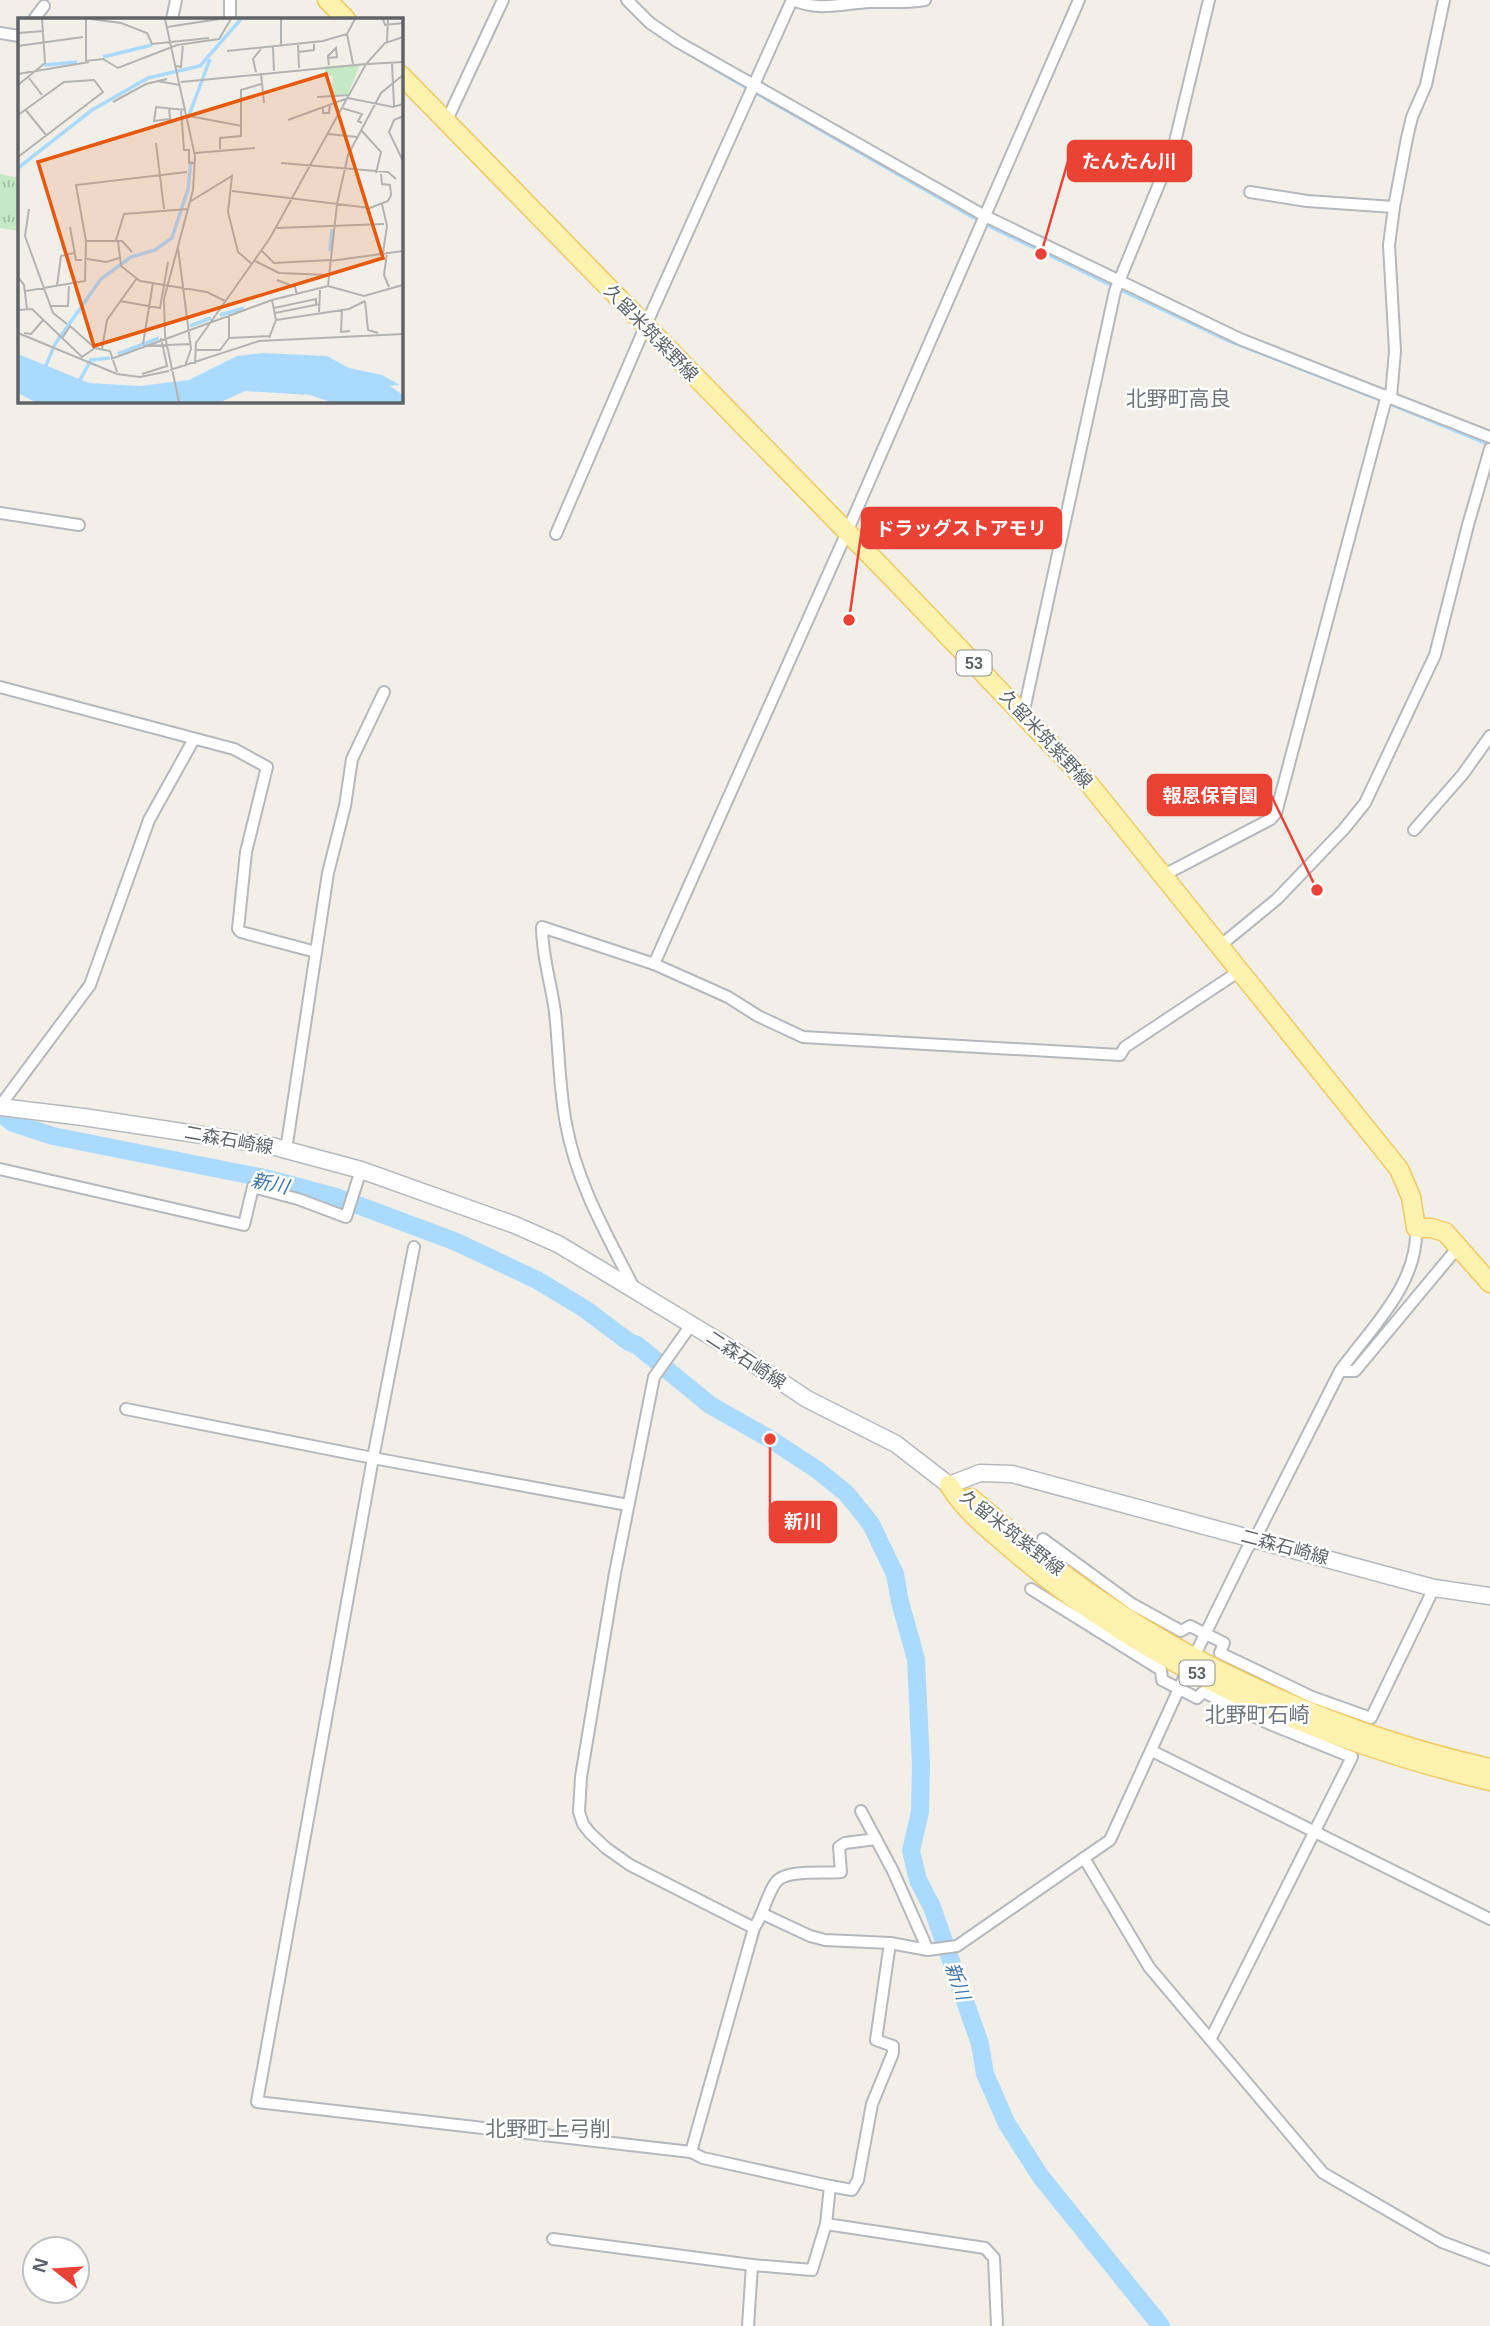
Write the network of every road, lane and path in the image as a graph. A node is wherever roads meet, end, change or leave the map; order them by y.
1 (176, 0) edge
2 (230, 0) edge
3 (327, 0) edge
4 (503, 0) edge
5 (627, 0) edge
6 (793, 0) edge
7 (925, 0) edge
8 (1079, 0) edge
9 (1209, 0) edge
10 (1444, 0) edge
11 (44, 6) dead end
12 (35, 18) edge
13 (172, 18) edge
14 (230, 18) edge
15 (345, 18) edge
16 (0, 33) edge
17 (18, 36) edge
18 (402, 76) edge
19 (752, 89) junction
20 (446, 122) junction
21 (1250, 192) dead end
22 (1394, 208) junction
23 (982, 221) junction
24 (1116, 285) junction
25 (645, 327) junction
26 (1389, 396) junction
27 (1490, 437) edge
28 (1490, 449) edge
29 (0, 513) edge
30 (79, 525) dead end
31 (847, 532) junction
32 (556, 534) dead end
33 (0, 687) edge
34 (384, 692) dead end
35 (1023, 715) junction
36 (1490, 736) edge
37 (194, 739) junction
38 (1414, 830) dead end
39 (1164, 875) junction
40 (1221, 945) junction
41 (316, 952) junction
42 (654, 964) junction
43 (1241, 970) junction
44 (0, 1107) edge
45 (286, 1150) junction
46 (0, 1169) edge
47 (361, 1170) junction
48 (1416, 1228) junction
49 (1459, 1246) junction
50 (414, 1247) dead end
51 (1490, 1283) edge
52 (636, 1291) junction
53 (691, 1325) junction
54 (1340, 1371) junction
55 (126, 1409) dead end
56 (373, 1458) junction
57 (949, 1485) junction
58 (628, 1505) junction
59 (1043, 1539) dead end
60 (1255, 1539) junction
61 (1434, 1588) junction
62 (1031, 1589) dead end
63 (1490, 1596) edge
64 (1206, 1634) junction
65 (1192, 1663) junction
66 (1180, 1689) junction
67 (1152, 1751) junction
68 (1490, 1768) edge
69 (1490, 1782) edge
70 (861, 1811) dead end
71 (1314, 1831) junction
72 (876, 1839) junction
73 (1084, 1858) junction
74 (763, 1914) junction
75 (1490, 1919) edge
76 (754, 1928) junction
77 (890, 1942) junction
78 (928, 1950) junction
79 (1211, 2038) junction
80 (691, 2151) junction
81 (830, 2186) junction
82 (826, 2224) junction
83 (553, 2239) dead end
84 (1490, 2260) edge
85 (752, 2265) junction
86 (748, 2326) edge
87 (997, 2326) edge

1 - 13 street
2 - 14 street
3 - 15 main road
4 - 20 street
5 - 19 street
6 - 7 street
6 - 19 street
8 - 23 street
9 - 24 street
10 - 22 street
11 - 12 street
16 - 17 street
18 - 20 main road, 久留米筑紫野線 / 53
19 - 23 street
19 - 25 street
20 - 25 main road, 久留米筑紫野線 / 53
21 - 22 street
22 - 26 street
23 - 24 street
23 - 31 street
24 - 26 street
24 - 35 street
25 - 31 main road, 久留米筑紫野線 / 53
25 - 32 street
26 - 27 street
26 - 39 street
28 - 40 street
29 - 30 street
31 - 35 main road, 久留米筑紫野線 / 53
31 - 42 street
33 - 37 street
34 - 41 street
35 - 39 main road, 久留米筑紫野線 / 53
36 - 38 street
37 - 41 street
37 - 44 street
39 - 40 main road, 久留米筑紫野線 / 53
40 - 43 main road, 久留米筑紫野線 / 53
41 - 45 street
42 - 43 street
42 - 52 street
43 - 48 main road, 久留米筑紫野線 / 53
44 - 45 main road, 二森石崎線
45 - 47 main road, 二森石崎線
46 - 47 street
47 - 52 main road, 二森石崎線
48 - 49 main road
48 - 54 street
49 - 51 main road
49 - 54 street
50 - 56 street
52 - 53 main road, 二森石崎線
53 - 57 main road, 二森石崎線
53 - 58 street
54 - 60 street
55 - 56 street
56 - 58 street
56 - 80 street
57 - 60 main road, 二森石崎線
57 - 65 main road, 久留米筑紫野線 / 53
58 - 76 street
59 - 64 street
60 - 61 main road, 二森石崎線
60 - 64 street
61 - 63 main road, 二森石崎線
61 - 64 street
62 - 66 street
64 - 65 street
65 - 66 street
65 - 68 main road, 久留米筑紫野線 / 53
65 - 69 main road, 久留米筑紫野線 / 53
66 - 67 street
66 - 71 street
67 - 71 street
67 - 73 street
70 - 72 street
71 - 75 street
71 - 79 street
72 - 74 street
72 - 78 street
73 - 78 street
73 - 79 street
74 - 76 street
74 - 77 street
76 - 80 street
77 - 78 street
77 - 81 street
79 - 84 street
80 - 81 street
81 - 82 street
82 - 85 street
82 - 87 street
83 - 85 street
85 - 86 street

